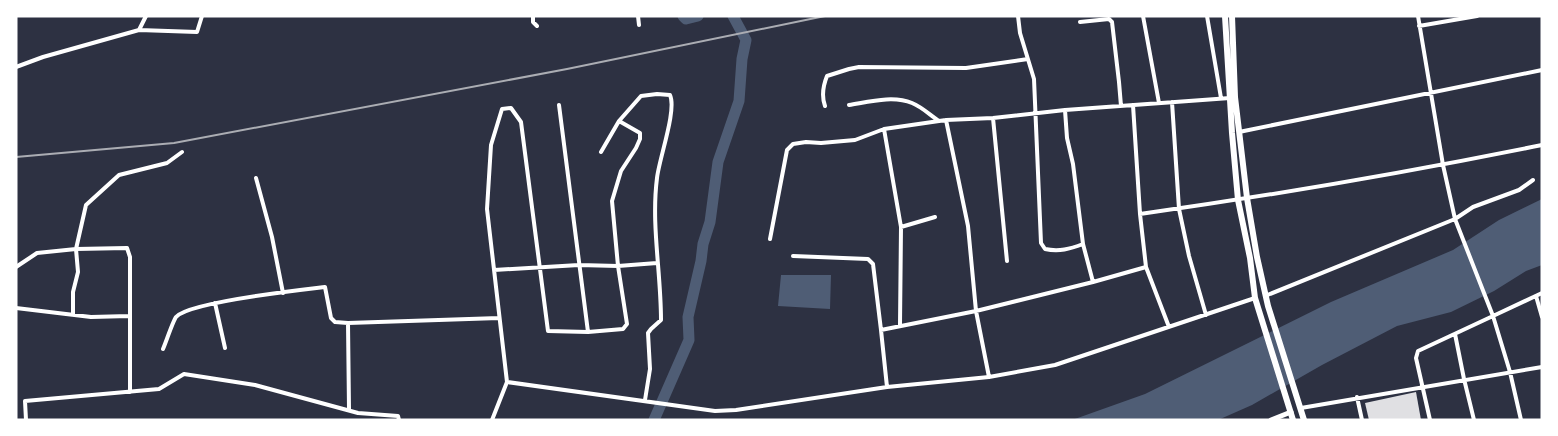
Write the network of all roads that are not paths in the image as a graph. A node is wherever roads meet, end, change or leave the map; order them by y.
1 (146, 16) edge
2 (202, 16) edge
3 (533, 16) edge
4 (638, 16) edge
5 (1018, 16) edge
6 (1143, 16) edge
7 (1207, 16) edge
8 (1225, 16) edge
9 (1232, 16) edge
10 (1418, 16) edge
11 (1477, 16) edge
12 (1080, 22) dead end
13 (639, 25) dead end
14 (537, 26) dead end
15 (1419, 26) junction
16 (139, 30) junction
17 (1028, 59) junction
18 (16, 67) edge
19 (1542, 70) edge
20 (1431, 94) junction
21 (1221, 98) junction
22 (1230, 98) junction
23 (1172, 102) junction
24 (1159, 103) junction
25 (560, 105) dead end
26 (849, 105) dead end
27 (1133, 105) junction
28 (825, 106) dead end
29 (1121, 106) junction
30 (1065, 110) junction
31 (1035, 113) junction
32 (993, 118) junction
33 (946, 120) junction
34 (619, 121) junction
35 (939, 121) junction
36 (884, 129) junction
37 (1236, 132) junction
38 (1542, 145) edge
39 (182, 152) dead end
40 (601, 152) dead end
41 (1443, 165) junction
42 (256, 178) dead end
43 (1533, 180) dead end
44 (1247, 198) junction
45 (1238, 200) junction
46 (1179, 209) junction
47 (1140, 214) junction
48 (935, 216) dead end
49 (1455, 219) junction
50 (901, 227) junction
51 (770, 239) dead end
52 (1084, 244) junction
53 (76, 249) junction
54 (793, 256) dead end
55 (1007, 261) dead end
56 (657, 263) junction
57 (579, 265) junction
58 (16, 266) edge
59 (618, 266) junction
60 (1146, 267) junction
61 (541, 268) junction
62 (494, 270) junction
63 (1093, 282) junction
64 (283, 293) junction
65 (1542, 293) edge
66 (1265, 296) junction
67 (1536, 296) junction
68 (1255, 298) junction
69 (215, 303) junction
70 (16, 308) edge
71 (976, 311) junction
72 (73, 315) junction
73 (1206, 315) junction
74 (129, 316) junction
75 (1493, 316) junction
76 (1542, 317) edge
77 (499, 318) junction
78 (348, 323) junction
79 (900, 325) junction
80 (1169, 327) junction
81 (881, 330) junction
82 (588, 332) junction
83 (1455, 334) junction
84 (225, 348) dead end
85 (164, 349) dead end
86 (1542, 367) edge
87 (1510, 372) junction
88 (989, 377) junction
89 (1464, 380) junction
90 (507, 382) junction
91 (1422, 386) junction
92 (886, 387) junction
93 (130, 392) junction
94 (1357, 397) junction
95 (645, 400) junction
96 (1300, 405) junction
97 (349, 409) junction
98 (1291, 412) junction
99 (358, 413) junction
100 (26, 420) edge
101 (358, 420) edge
102 (399, 420) edge
103 (492, 420) edge
104 (1270, 420) edge
105 (1293, 420) edge
106 (1304, 420) edge
107 (1362, 420) edge
108 (1430, 420) edge
109 (1474, 420) edge
110 (1521, 420) edge

1 - 16 street
2 - 16 street
3 - 14 street
4 - 13 street
5 - 17 street
6 - 24 street
7 - 21 street
8 - 22 highway
9 - 37 highway
10 - 15 street
11 - 15 street
12 - 29 street
15 - 20 street
16 - 18 street
17 - 28 street
17 - 31 street
19 - 20 street
20 - 37 street
20 - 41 street
21 - 22 street
21 - 23 street
22 - 37 highway
23 - 24 street
23 - 46 street
24 - 27 street
25 - 57 street
26 - 35 street
27 - 29 street
27 - 47 street
29 - 30 street
30 - 31 street
30 - 52 street
31 - 32 street
31 - 52 street
32 - 33 street
32 - 55 street
33 - 35 street
33 - 71 street
34 - 40 street
34 - 56 street
34 - 59 street
35 - 36 street
36 - 50 street
36 - 51 street
37 - 44 highway
37 - 45 highway
38 - 41 street
39 - 53 street
41 - 44 street
41 - 49 street
42 - 64 street
43 - 49 street
44 - 45 street
44 - 66 highway
45 - 46 street
45 - 68 highway
46 - 47 street
46 - 73 street
47 - 60 street
48 - 50 street
49 - 66 street
49 - 75 street
50 - 79 street
52 - 63 street
53 - 58 street
53 - 72 street
53 - 74 street
54 - 81 street
56 - 59 street
56 - 95 street
57 - 59 street
57 - 61 street
57 - 82 street
59 - 82 street
60 - 63 street
60 - 80 street
61 - 62 street
61 - 62 street
61 - 82 street
62 - 77 street
63 - 71 street
64 - 69 street
64 - 78 street
65 - 67 street
66 - 96 highway
67 - 75 street
67 - 76 street
68 - 73 street
68 - 98 highway
69 - 84 street
69 - 85 street
70 - 72 street
71 - 79 street
71 - 88 street
72 - 74 street
73 - 80 street
74 - 93 street
75 - 83 street
75 - 87 street
77 - 78 street
77 - 90 street
78 - 97 street
79 - 81 street
80 - 88 street
81 - 92 street
83 - 89 street
83 - 91 street
86 - 87 street
87 - 89 street
87 - 110 street
88 - 92 street
89 - 91 street
89 - 109 street
90 - 95 street
90 - 103 street
91 - 94 street
91 - 108 street
92 - 95 street
93 - 97 street
93 - 100 street
94 - 96 street
94 - 107 street
96 - 106 highway
97 - 99 street
98 - 104 street
98 - 105 highway
99 - 101 street
99 - 102 street

